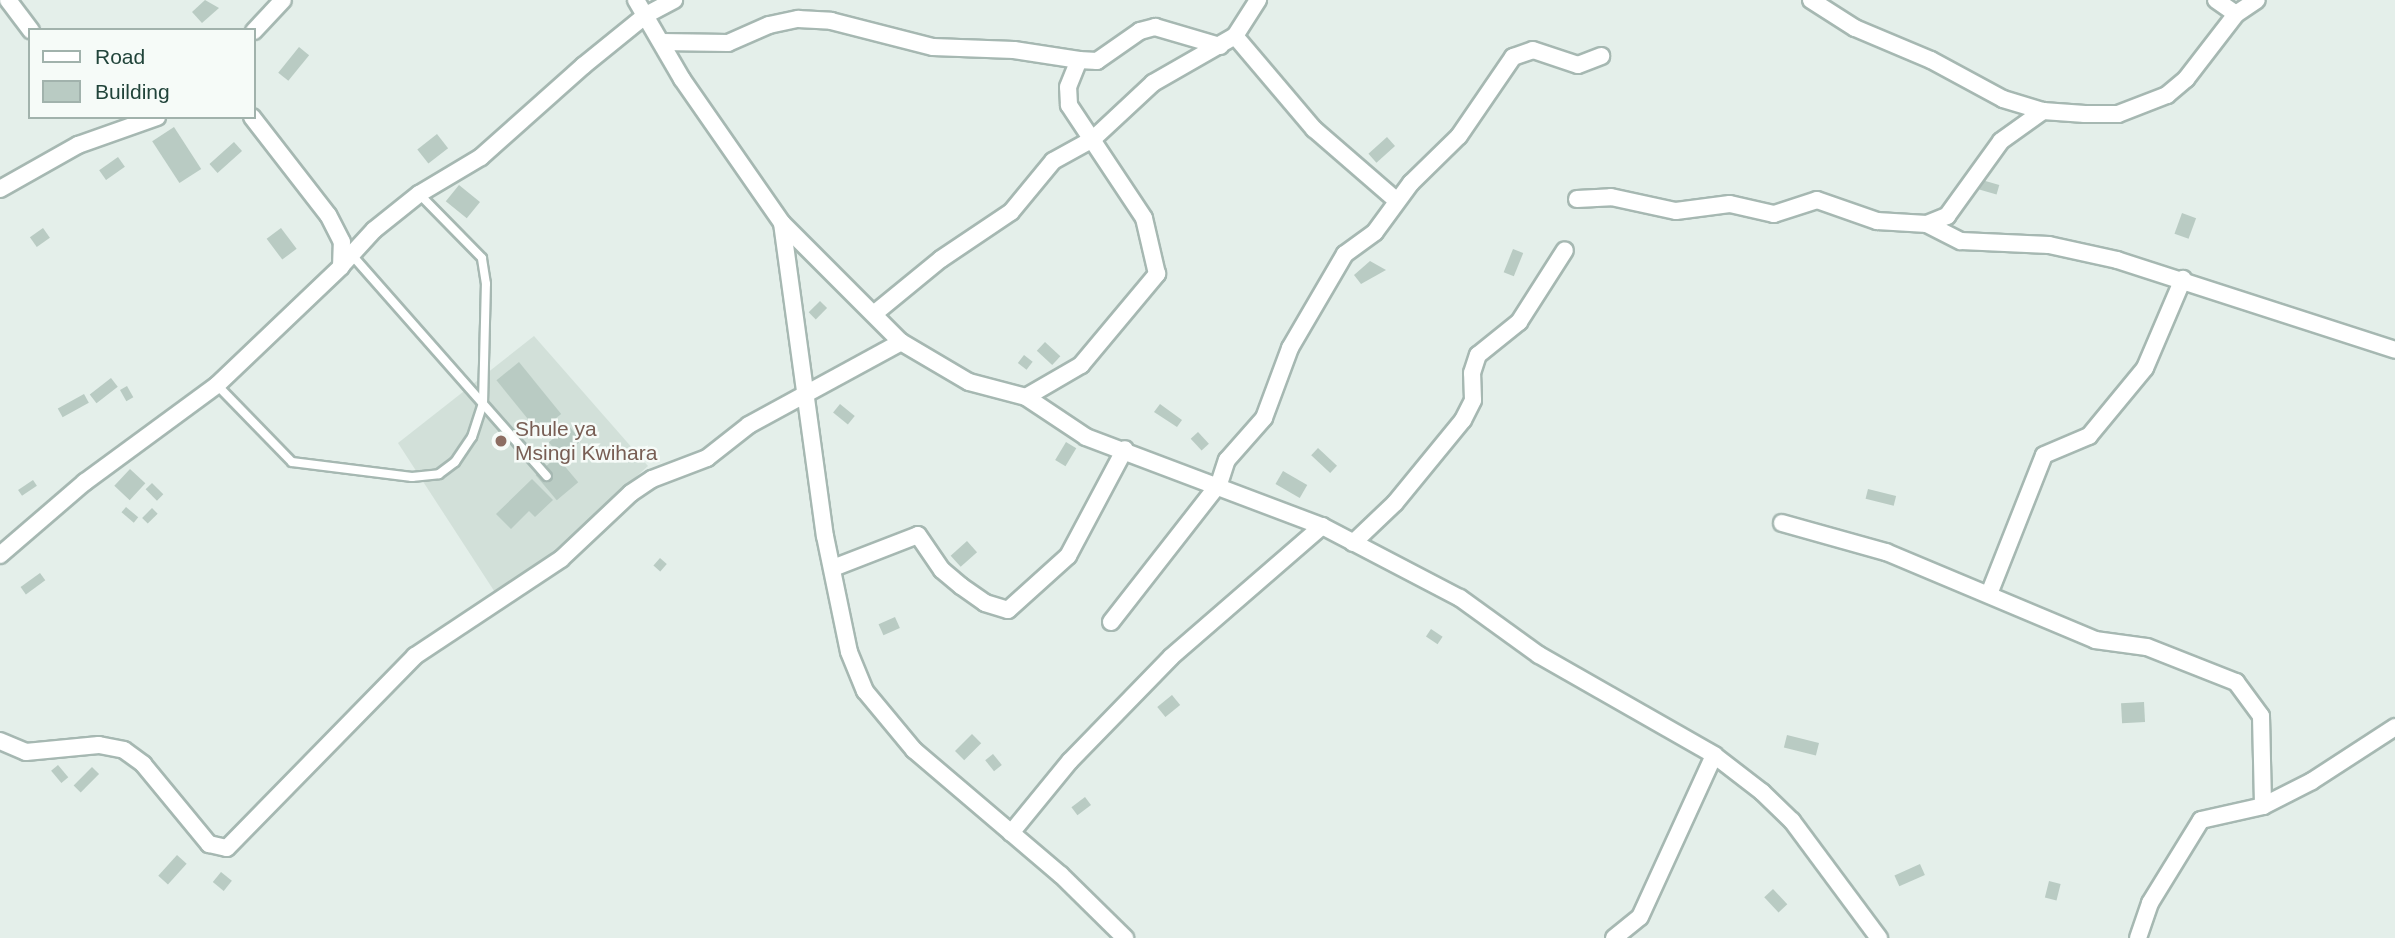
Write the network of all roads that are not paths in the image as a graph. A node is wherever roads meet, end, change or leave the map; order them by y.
1 (8, 0) edge
2 (283, 0) edge
3 (636, 0) edge
4 (674, 0) edge
5 (1258, 0) edge
6 (1811, 0) edge
7 (2216, 0) edge
8 (2257, 0) edge
9 (2236, 14) junction
10 (646, 15) junction
11 (29, 28) edge
12 (256, 29) edge
13 (1235, 36) junction
14 (661, 42) junction
15 (1220, 47) junction
16 (1601, 56) dead end
17 (1079, 60) junction
18 (2043, 111) junction
19 (104, 119) edge
20 (150, 119) edge
21 (253, 119) edge
22 (115, 129) junction
23 (1093, 139) junction
24 (0, 189) edge
25 (419, 194) junction
26 (1577, 199) dead end
27 (1396, 200) junction
28 (782, 223) junction
29 (1927, 224) junction
30 (1565, 250) dead end
31 (346, 260) junction
32 (2183, 279) junction
33 (875, 313) junction
34 (901, 342) junction
35 (2395, 351) edge
36 (217, 385) junction
37 (802, 395) junction
38 (1026, 397) junction
39 (483, 404) junction
40 (1125, 449) junction
41 (547, 476) dead end
42 (1219, 484) junction
43 (1782, 523) dead end
44 (1322, 526) junction
45 (1353, 543) junction
46 (0, 555) edge
47 (833, 568) junction
48 (1989, 594) junction
49 (1111, 622) dead end
50 (2395, 727) edge
51 (0, 741) edge
52 (1714, 755) junction
53 (2263, 806) junction
54 (1012, 833) junction
55 (1125, 938) edge
56 (1614, 938) edge
57 (1878, 938) edge
58 (2138, 938) edge

1 - 11 street
2 - 12 street
3 - 10 street
4 - 10 street
5 - 13 street
6 - 18 street
7 - 9 street
8 - 9 street
9 - 18 street
10 - 14 street
10 - 25 street
13 - 15 street
13 - 27 street
14 - 17 street
14 - 28 street
15 - 17 street
15 - 23 street
16 - 27 street
17 - 23 street
18 - 29 street
19 - 22 street
20 - 22 street
21 - 31 street
22 - 24 street
23 - 33 street
23 - 38 street
25 - 31 street
25 - 39 lane
26 - 29 street
27 - 42 street
28 - 33 street
28 - 37 street
29 - 32 street
30 - 45 street
31 - 36 street
31 - 39 lane
32 - 35 street
32 - 48 street
33 - 34 street
34 - 37 street
34 - 38 street
36 - 39 lane
36 - 46 street
37 - 47 street
37 - 51 street
38 - 40 street
39 - 41 lane
40 - 42 street
40 - 47 street
42 - 44 street
42 - 49 street
43 - 48 street
44 - 45 street
44 - 54 street
45 - 52 street
47 - 54 street
48 - 53 street
50 - 53 street
52 - 56 street
52 - 57 street
53 - 58 street
54 - 55 street

